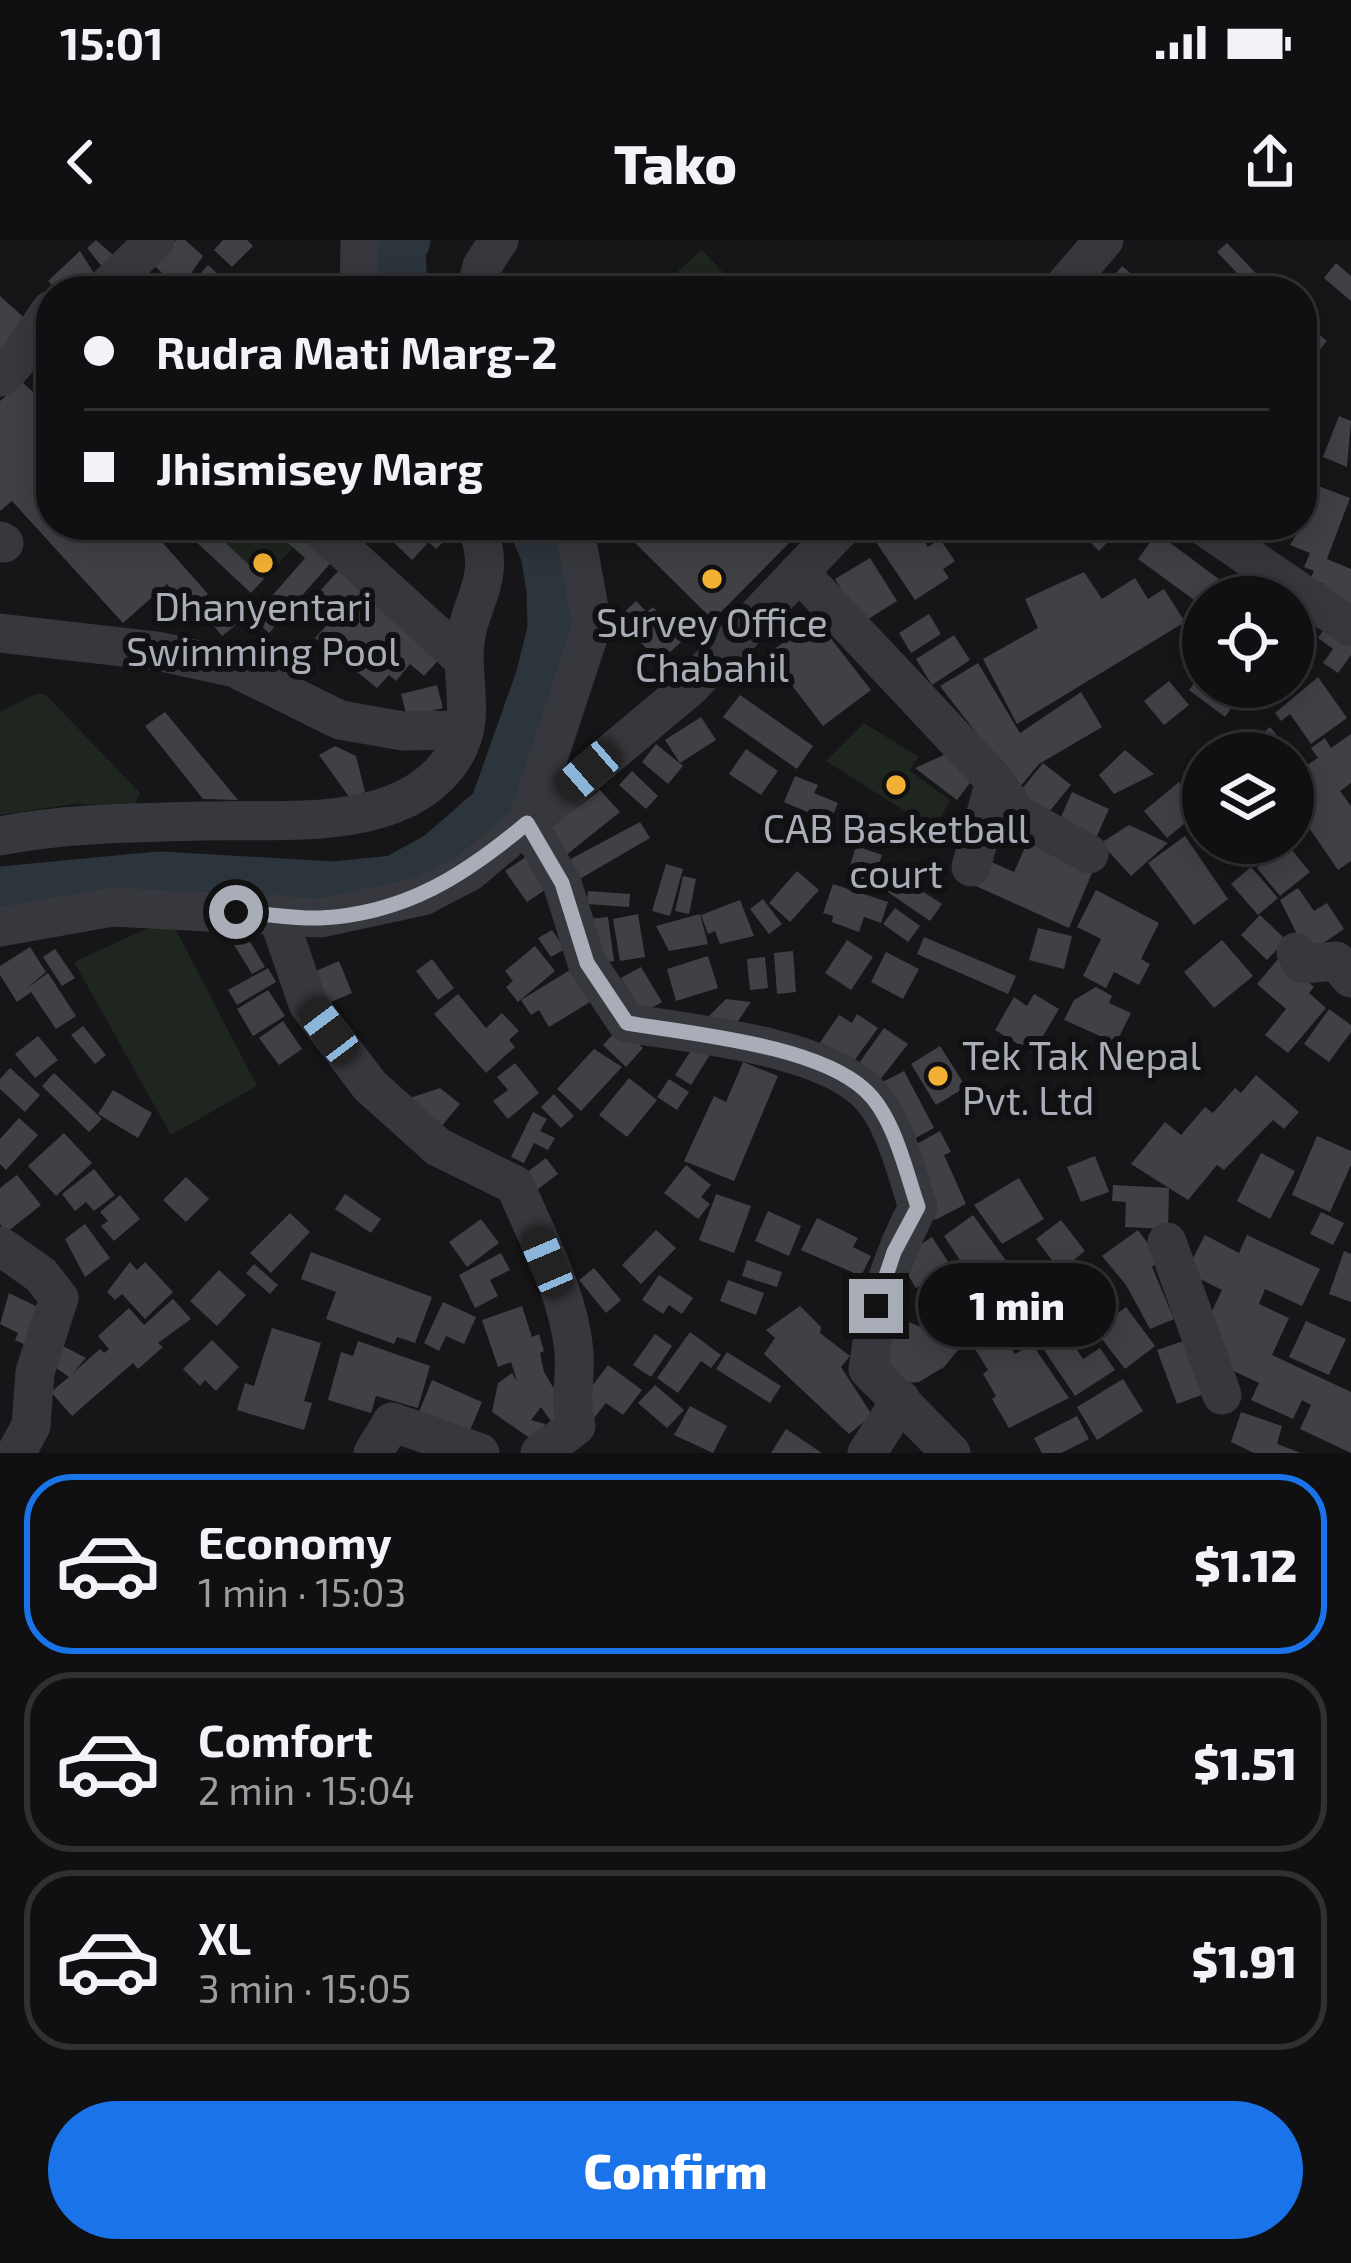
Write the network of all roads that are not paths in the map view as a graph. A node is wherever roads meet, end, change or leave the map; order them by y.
1 (155, 240) edge
2 (360, 240) edge
3 (1104, 240) edge
4 (504, 248) edge
5 (118, 276) edge
6 (359, 276) edge
7 (486, 276) edge
8 (1073, 276) edge
9 (36, 329) edge
10 (0, 377) edge
11 (332, 540) edge
12 (480, 540) edge
13 (577, 540) edge
14 (830, 540) edge
15 (1224, 540) edge
16 (800, 572) junction
17 (1351, 627) edge
18 (0, 633) edge
19 (464, 660) junction
20 (464, 730) junction
21 (995, 781) junction
22 (527, 823) junction
23 (0, 836) edge
24 (1089, 854) dead end
25 (971, 867) dead end
26 (277, 914) junction
27 (0, 927) edge
28 (1296, 952) dead end
29 (1351, 978) edge
30 (1167, 1242) dead end
31 (0, 1246) edge
32 (1222, 1395) dead end
33 (901, 1400) junction
34 (587, 1439) edge
35 (16, 1453) edge
36 (373, 1453) edge
37 (481, 1453) edge
38 (540, 1453) edge
39 (867, 1453) edge
40 (950, 1453) edge

1 - 5 street
2 - 6 street
3 - 8 street
4 - 7 street
9 - 10 street
11 - 19 street
12 - 19 street
13 - 22 street
14 - 16 street
15 - 17 street
16 - 21 street
16 - 22 street
18 - 20 street
19 - 20 street
20 - 23 street
21 - 24 street
21 - 25 street
22 - 26 street
22 - 33 street
26 - 27 street
26 - 34 street
28 - 29 street
30 - 32 street
31 - 35 street
33 - 39 street
33 - 40 street
34 - 38 street
36 - 37 street

